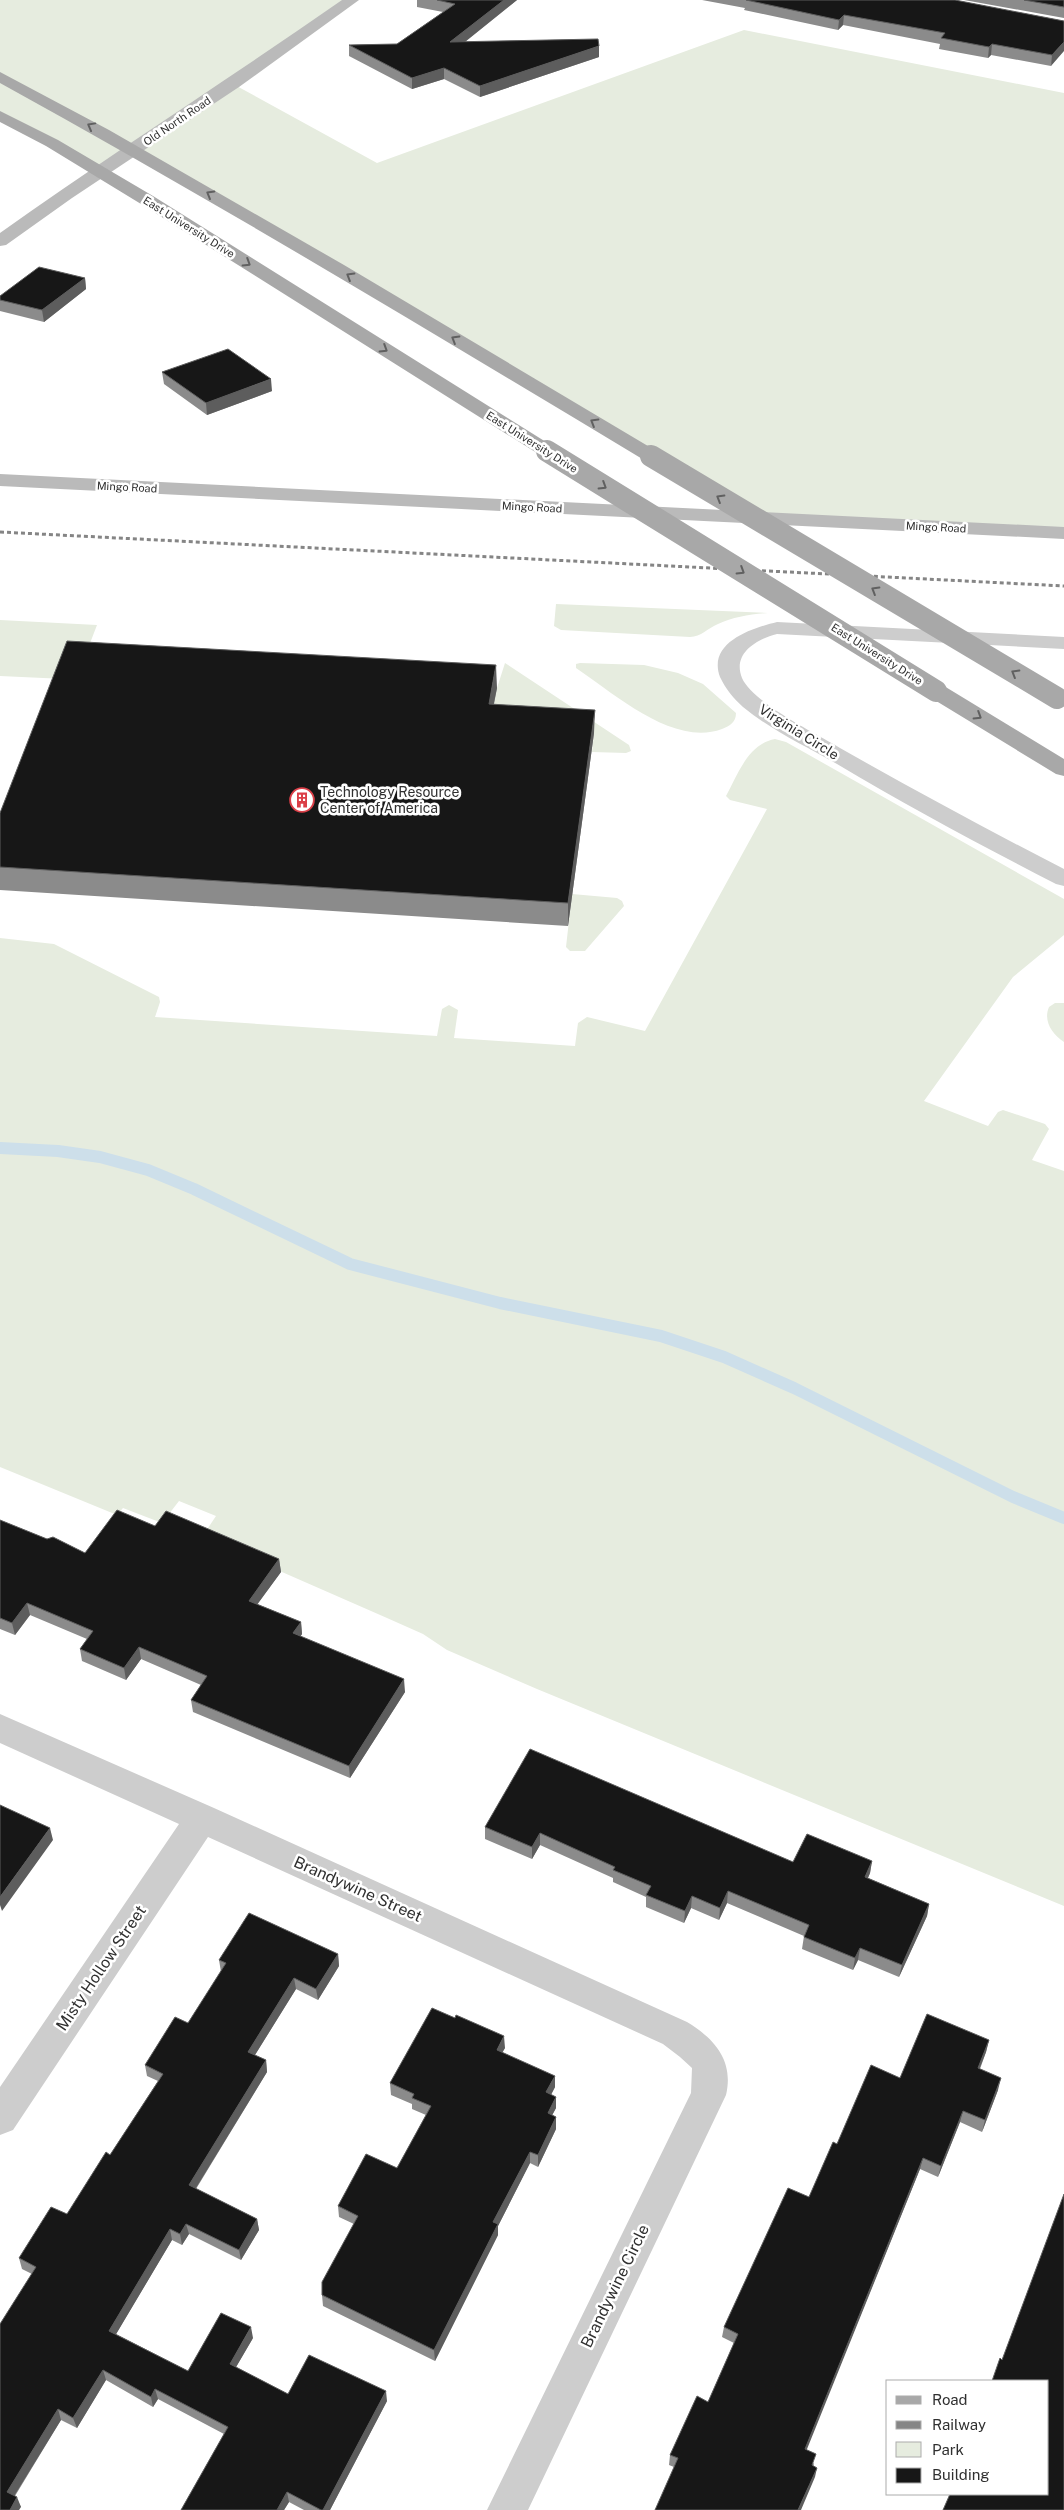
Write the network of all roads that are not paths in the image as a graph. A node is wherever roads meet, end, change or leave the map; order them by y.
1 (352, 0) edge
2 (0, 76) edge
3 (0, 116) edge
4 (134, 150) junction
5 (101, 172) junction
6 (0, 241) edge
7 (0, 480) edge
8 (1064, 533) edge
9 (1064, 644) edge
10 (1060, 700) edge
11 (1064, 769) edge
12 (1064, 880) edge
13 (0, 1728) edge
14 (202, 1818) junction
15 (708, 2061) joint
16 (0, 2118) edge
17 (507, 2510) edge

1 - 4 street, Old North Road
4 -> 2 main road
3 - 5 main road, East University Drive
4 - 5 street, Old North Road
10 -> 4 main road, bridge
5 - 6 street, Old North Road
5 -> 11 main road, East University Drive, bridge
7 - 8 street, Mingo Road
9 - 12 street, Virginia Circle
13 - 14 street, Brandywine Street
14 - 15 street, Brandywine Street
14 - 16 street, Misty Hollow Street
15 - 17 street, Brandywine Circle

